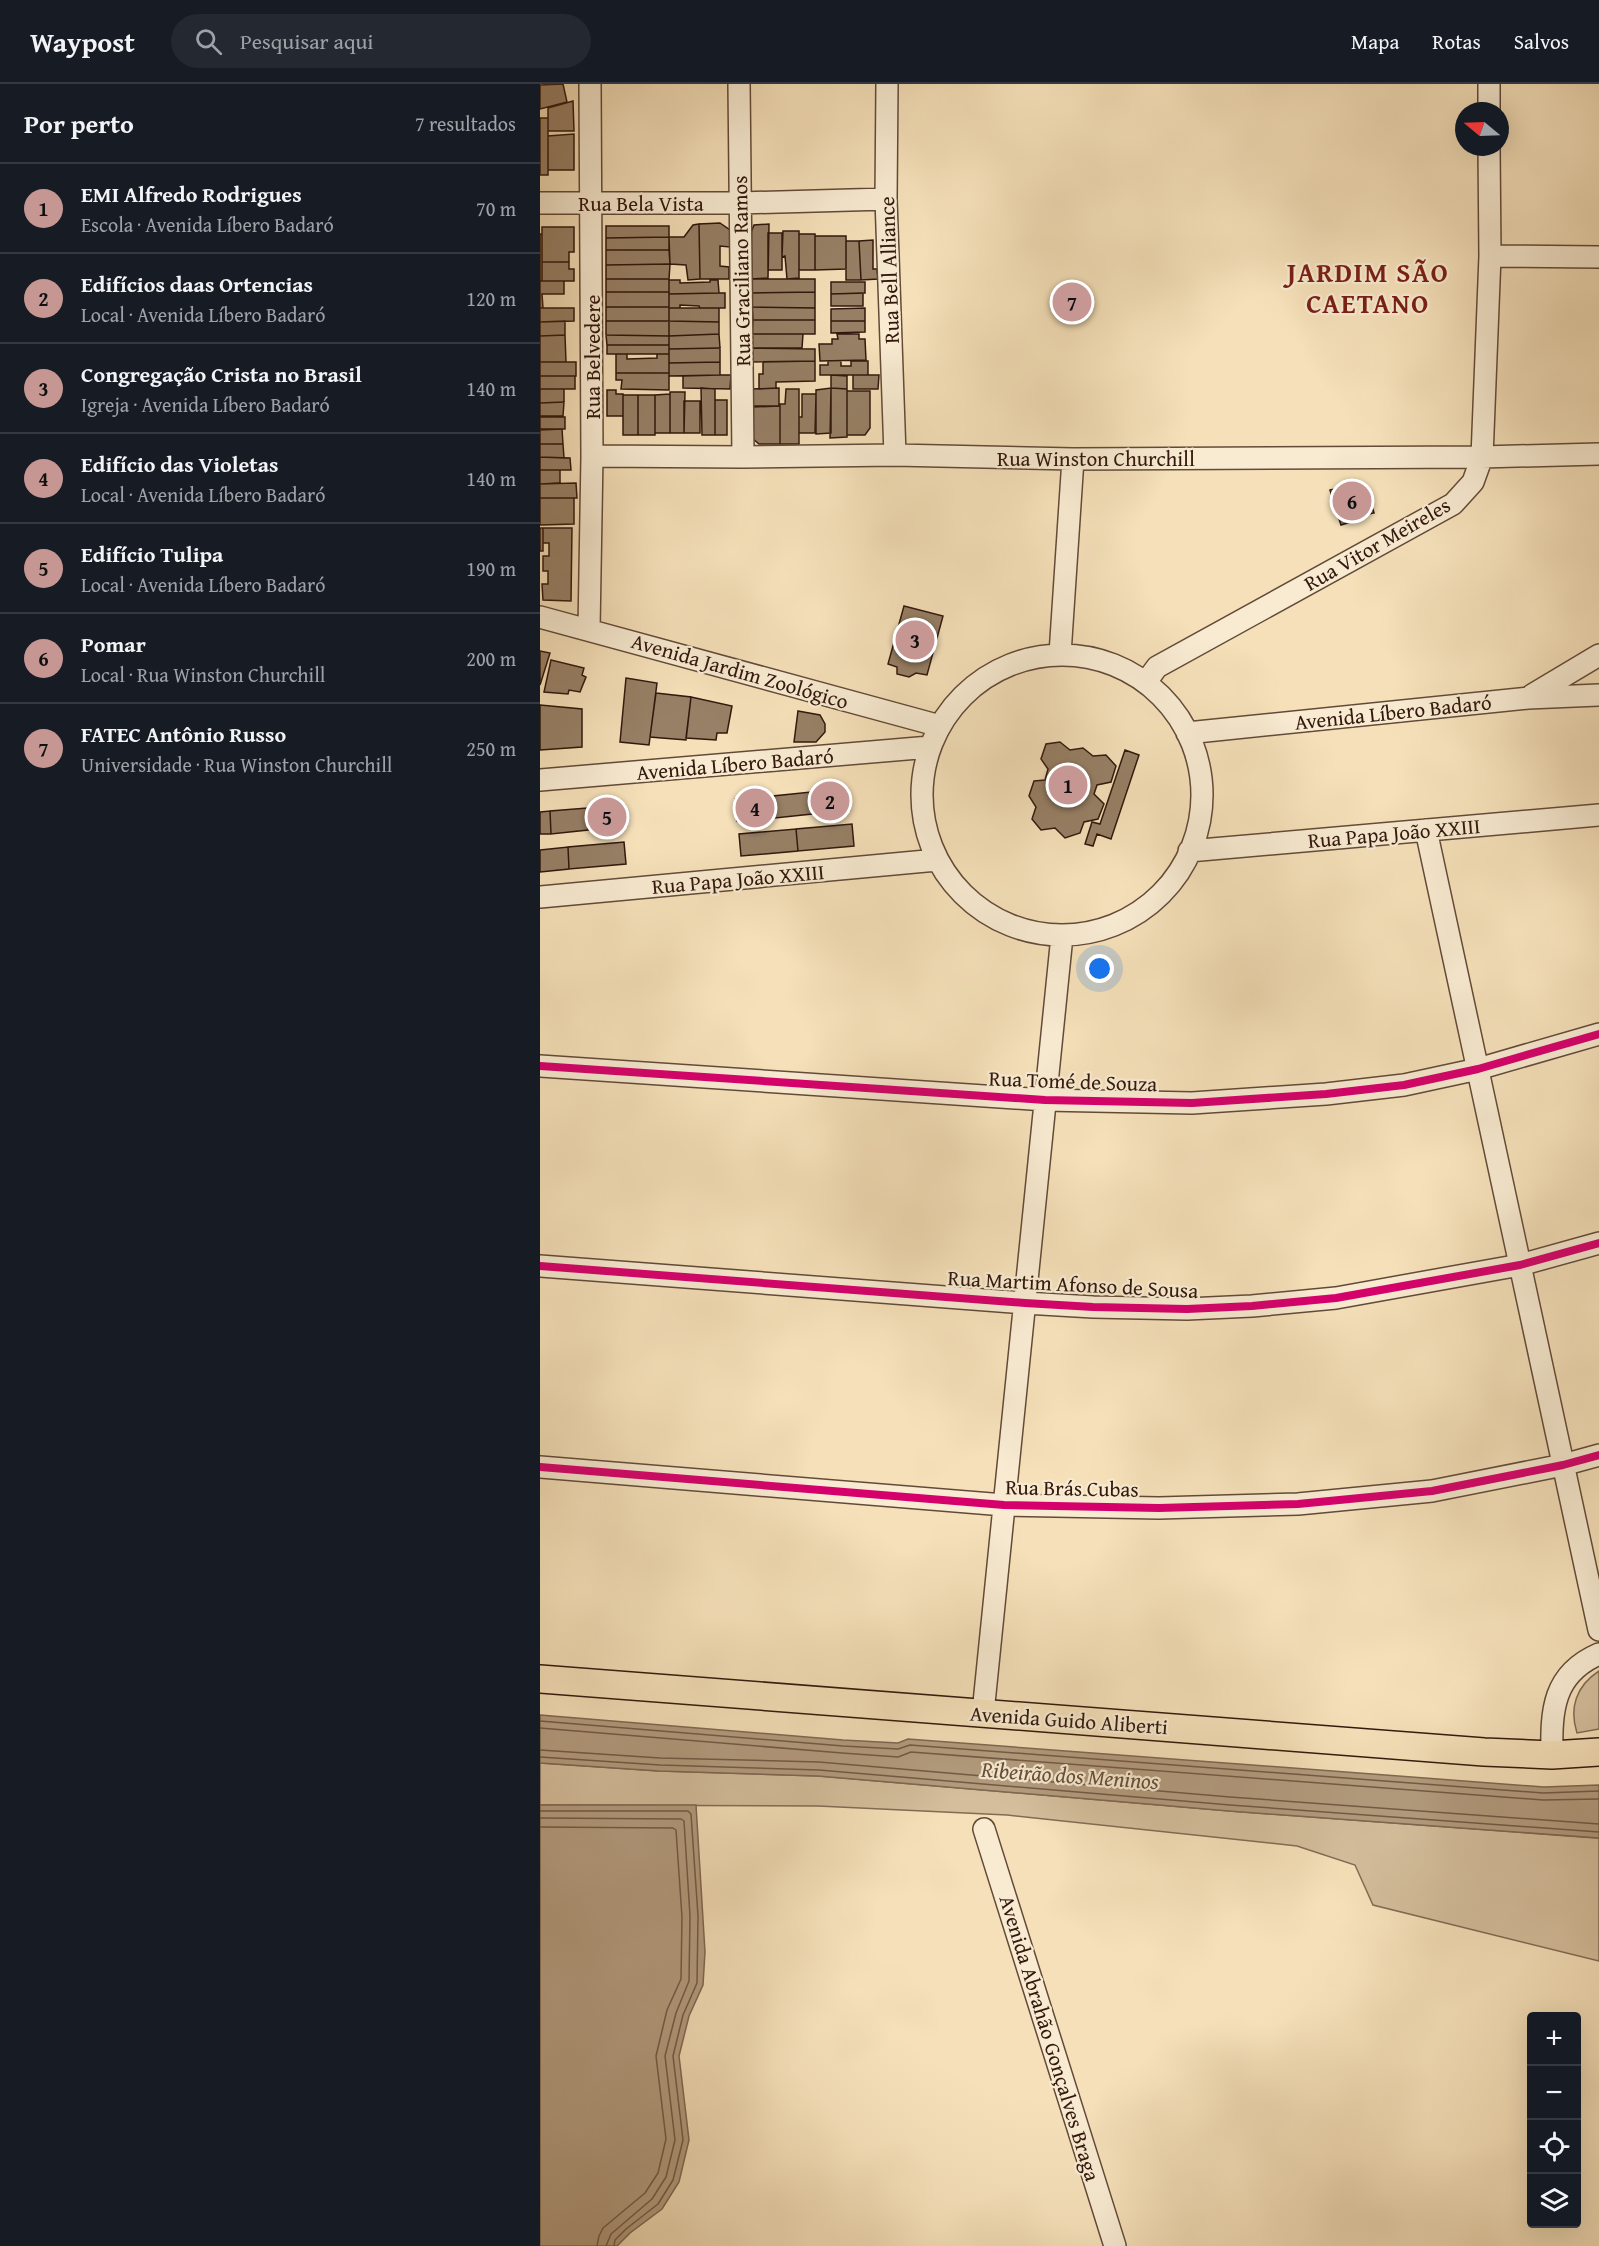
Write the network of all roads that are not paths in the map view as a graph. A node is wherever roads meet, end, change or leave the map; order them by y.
1 (590, 84) edge
2 (739, 84) edge
3 (887, 84) edge
4 (1489, 84) edge
5 (1489, 102) edge
6 (1489, 156) edge
7 (886, 199) junction
8 (540, 203) edge
9 (592, 203) junction
10 (740, 203) junction
11 (1490, 256) junction
12 (1599, 257) edge
13 (1599, 454) edge
14 (895, 455) junction
15 (592, 456) junction
16 (743, 457) junction
17 (1482, 457) junction
18 (1073, 459) junction
19 (540, 617) edge
20 (589, 629) junction
21 (1060, 654) junction
22 (1599, 655) edge
23 (1146, 682) junction
24 (1599, 695) edge
25 (1528, 698) junction
26 (940, 726) junction
27 (1187, 733) junction
28 (930, 747) junction
29 (540, 780) edge
30 (1599, 815) edge
31 (1426, 830) junction
32 (1190, 851) junction
33 (937, 860) junction
34 (540, 897) edge
35 (1062, 936) junction
36 (1599, 1034) edge
37 (540, 1066) edge
38 (1478, 1069) junction
39 (1045, 1100) junction
40 (1599, 1243) edge
41 (1520, 1265) junction
42 (540, 1266) edge
43 (1025, 1303) junction
44 (1599, 1455) edge
45 (1563, 1466) junction
46 (540, 1467) edge
47 (1004, 1505) junction
48 (1599, 1630) edge
49 (1599, 1654) edge
50 (540, 1679) edge
51 (983, 1713) junction
52 (1599, 1752) edge
53 (1552, 1755) junction
54 (984, 1829) dead end
55 (1115, 2246) edge

1 - 9 street, Rua Belvedere
2 - 10 street, Rua Graciliano Ramos
3 - 7 street, Rua Bell Alliance
4 - 5 street
6 - 11 street, Rua Vitor Meireles
7 - 10 street, Rua Bela Vista
7 - 14 street, Rua Bell Alliance
8 - 9 street, Rua Bela Vista
9 - 10 street, Rua Bela Vista
9 - 15 street, Rua Belvedere
10 - 16 street, Rua Graciliano Ramos
11 - 12 street
11 - 17 street, Rua Vitor Meireles
13 - 17 street, Rua Winston Churchill
14 - 16 street, Rua Winston Churchill
14 - 18 street, Rua Winston Churchill
15 - 16 street, Rua Winston Churchill
15 - 20 street, Rua Belvedere
17 - 18 street, Rua Winston Churchill
17 - 23 street, Rua Vitor Meireles
18 - 21 street
19 - 20 street, Avenida Jardim Zoológico
20 - 26 street, Avenida Jardim Zoológico
21 - 23 street
21 - 26 street
22 - 25 street
23 - 27 street
24 - 25 street, Avenida Líbero Badaró
25 - 27 street, Avenida Líbero Badaró
26 - 28 street
27 - 32 street
28 - 29 street, Avenida Líbero Badaró
28 - 33 street
30 - 31 street, Rua Papa João XXIII
31 - 32 street, Rua Papa João XXIII
31 - 38 street
32 - 35 street
33 - 34 street, Rua Papa João XXIII
33 - 35 street
35 - 39 street
36 - 38 street, Rua Tomé de Souza
37 - 39 street, Rua Tomé de Souza
38 - 39 street, Rua Tomé de Souza
38 - 41 street
39 - 43 street
40 - 41 street, Rua Martim Afonso de Sousa
41 - 43 street, Rua Martim Afonso de Sousa
41 - 45 street
42 - 43 street, Rua Martim Afonso de Sousa
43 - 47 street
44 - 45 street, Rua Brás Cubas
45 - 47 street, Rua Brás Cubas
45 - 48 street
46 - 47 street, Rua Brás Cubas
47 - 51 street
49 - 53 street
50 - 51 main road, Avenida Guido Aliberti
51 - 53 main road, Avenida Guido Aliberti
52 - 53 main road, Avenida Guido Aliberti
54 - 55 street, Avenida Abrahão Gonçalves Braga

